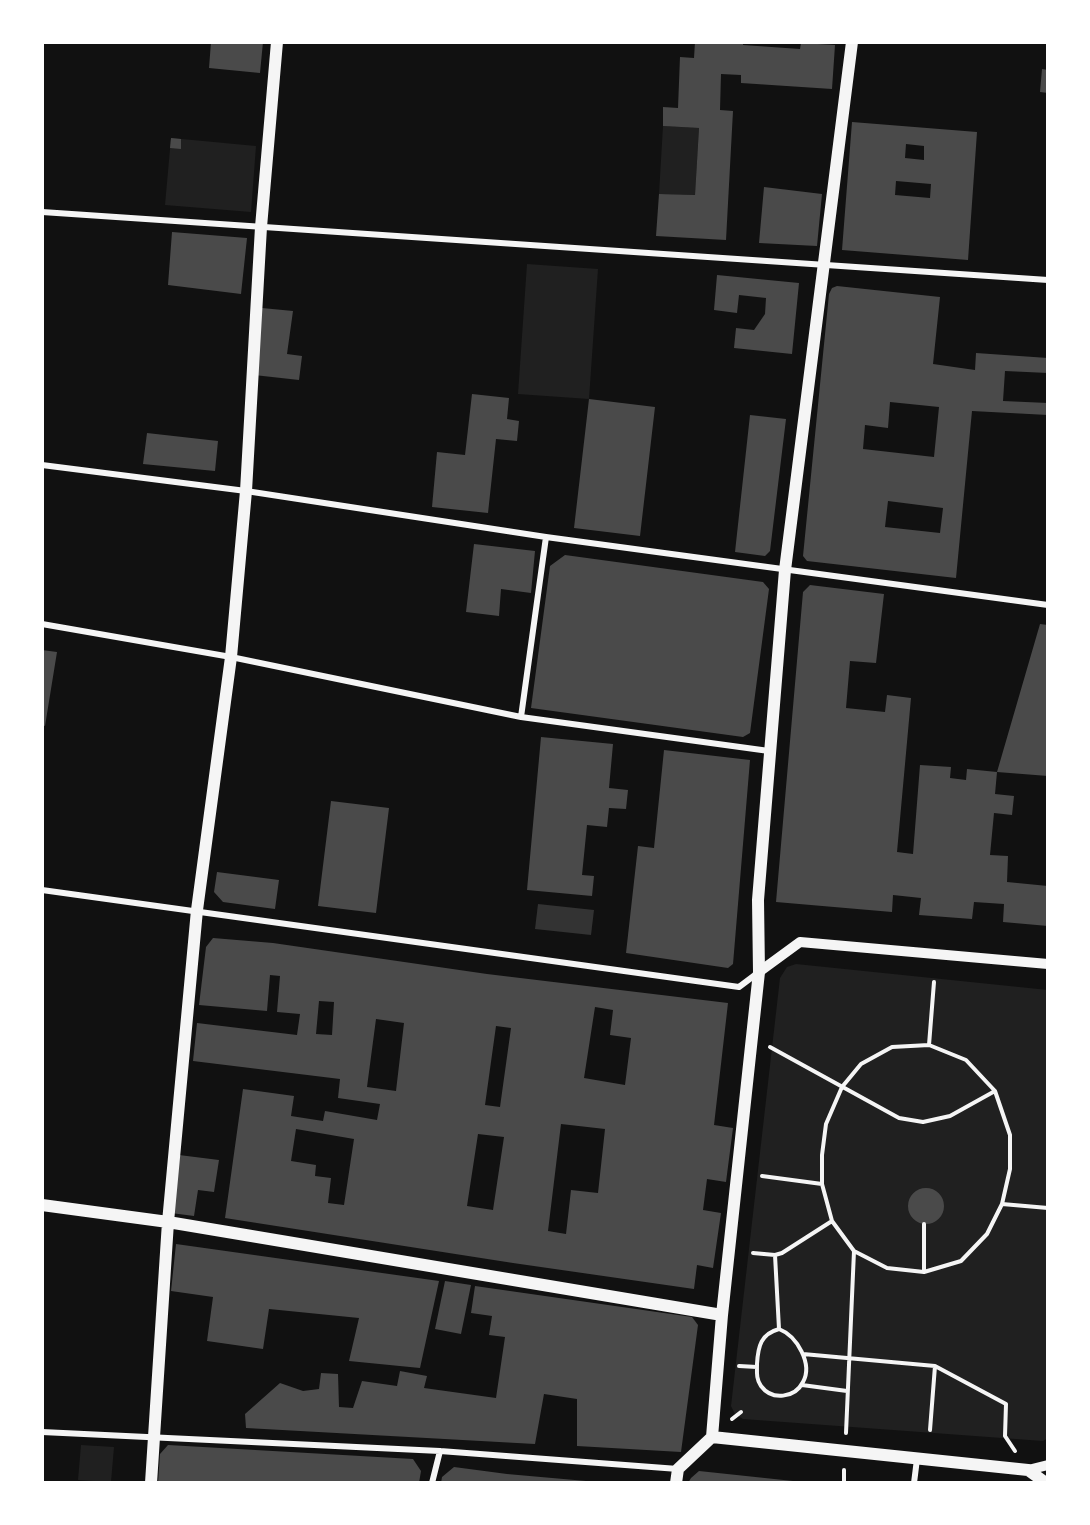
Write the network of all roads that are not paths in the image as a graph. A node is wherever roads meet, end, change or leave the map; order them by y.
1 (277, 42) edge
2 (852, 42) edge
3 (42, 212) edge
4 (261, 227) junction
5 (824, 265) junction
6 (1048, 280) edge
7 (42, 465) edge
8 (246, 491) junction
9 (546, 537) junction
10 (786, 570) junction
11 (1048, 605) edge
12 (42, 624) edge
13 (231, 657) junction
14 (521, 717) junction
15 (769, 750) junction
16 (42, 890) edge
17 (197, 910) junction
18 (1048, 964) edge
19 (759, 972) junction
20 (42, 1205) edge
21 (168, 1222) junction
22 (722, 1315) junction
23 (42, 1432) edge
24 (712, 1437) junction
25 (154, 1438) junction
26 (440, 1451) junction
27 (917, 1459) junction
28 (1048, 1465) edge
29 (678, 1469) junction
30 (1028, 1470) junction
31 (151, 1483) edge
32 (432, 1483) edge
33 (676, 1483) edge
34 (914, 1483) edge
35 (1046, 1483) edge

1 - 4 main road
2 - 5 main road
3 - 4 street
4 - 5 street
4 - 8 main road
5 - 6 street
5 - 10 main road
7 - 8 street
8 - 9 street
8 - 13 main road
9 - 10 street
9 - 14 street
10 - 11 street
10 - 15 main road
12 - 13 street
13 - 14 street
13 - 17 main road
14 - 15 street
15 - 19 main road
16 - 17 street
17 - 19 street
17 - 21 main road
18 - 19 street
19 - 22 main road
20 - 21 main road
21 - 22 main road
21 - 25 main road
22 - 24 main road
23 - 25 street
24 - 27 main road
24 - 29 main road
25 - 26 street
25 - 31 main road
26 - 29 street
26 - 32 street
27 - 30 main road
27 - 34 street
28 - 30 street
29 - 33 main road
30 - 35 main road

